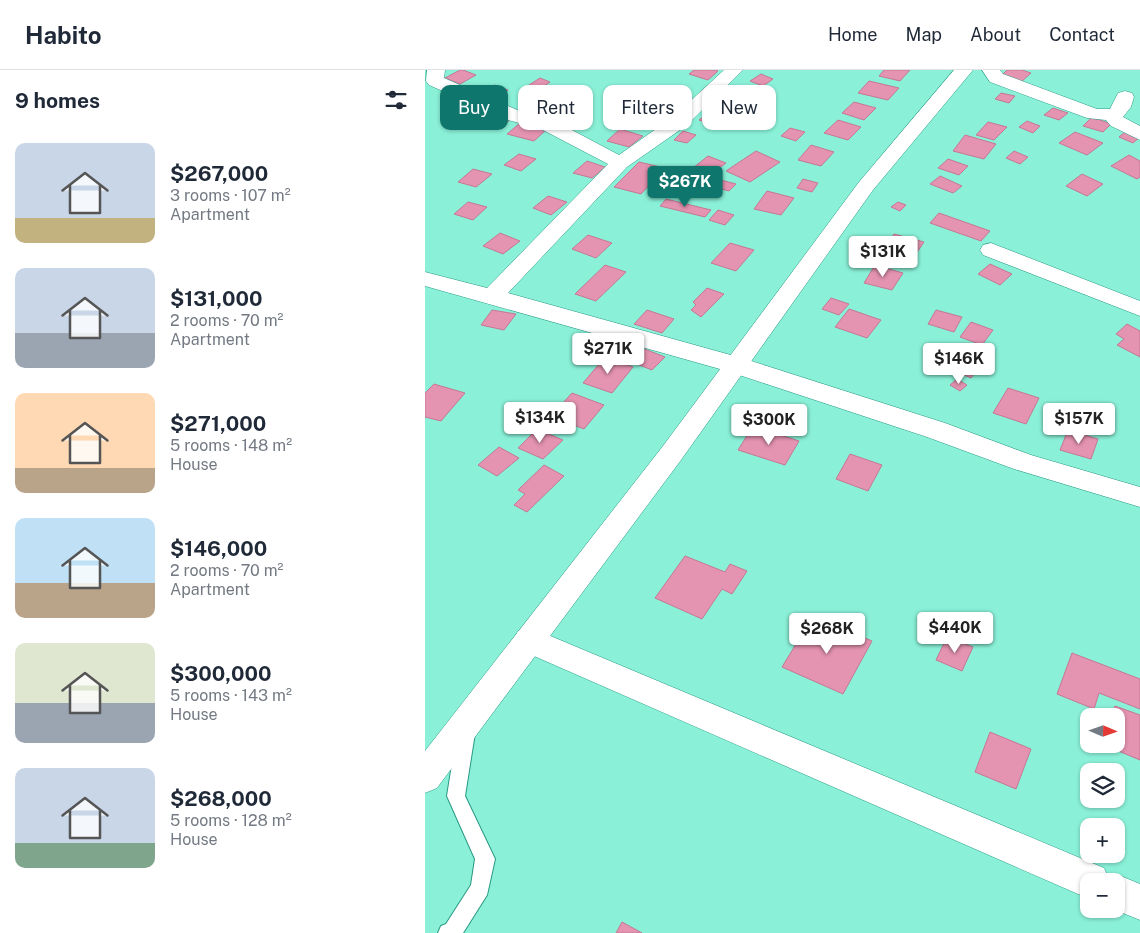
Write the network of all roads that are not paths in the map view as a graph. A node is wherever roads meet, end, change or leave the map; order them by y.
1 (734, 70) edge
2 (965, 70) edge
3 (991, 70) edge
4 (436, 77) edge
5 (1125, 97) dead end
6 (1140, 114) edge
7 (1114, 115) junction
8 (1140, 134) edge
9 (620, 163) junction
10 (991, 250) dead end
11 (425, 279) edge
12 (492, 296) junction
13 (1140, 309) edge
14 (736, 365) junction
15 (1140, 497) edge
16 (529, 640) junction
17 (467, 721) junction
18 (425, 777) edge
19 (1080, 876) edge
20 (1125, 896) edge
21 (1140, 902) edge
22 (448, 933) edge

1 - 9 street
2 - 14 street
3 - 7 street
4 - 9 street
5 - 7 street
6 - 7 street
7 - 8 street
9 - 12 street
10 - 13 street
11 - 12 street
12 - 14 street
14 - 15 street
14 - 16 street
16 - 17 street
16 - 19 street
17 - 18 street
17 - 22 lane
20 - 21 street

